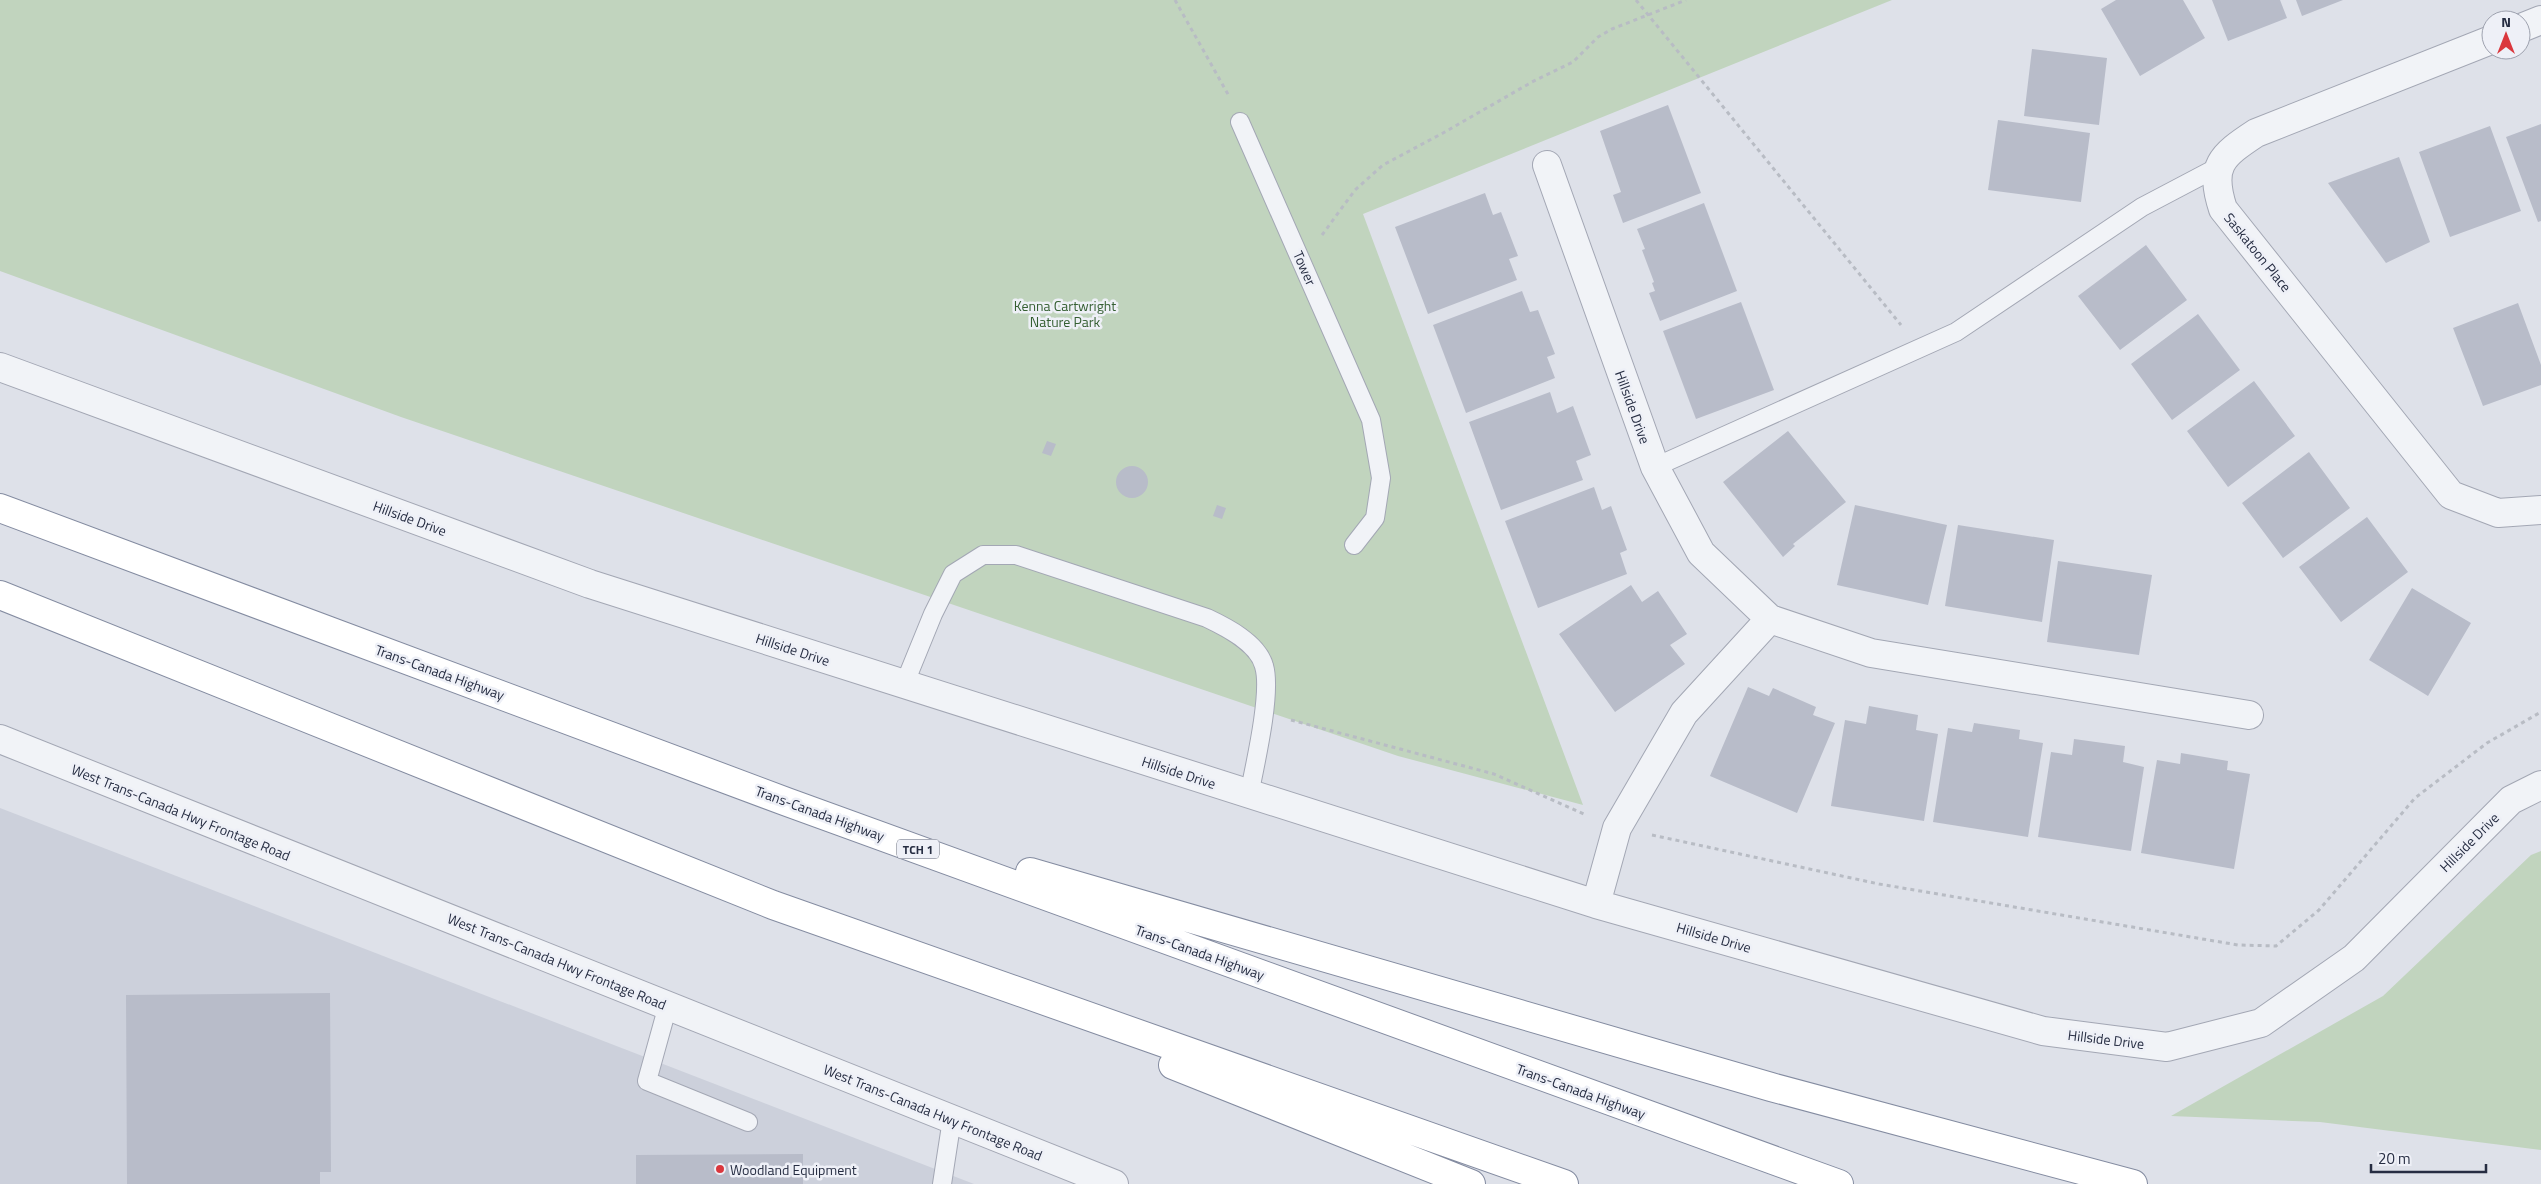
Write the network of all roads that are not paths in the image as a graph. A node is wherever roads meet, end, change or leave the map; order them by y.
1 (2481, 44) edge
2 (1240, 122) road end
3 (1547, 165) dead end
4 (2218, 167) junction
5 (0, 367) edge
6 (1655, 467) junction
7 (0, 508) edge
8 (2541, 510) edge
9 (1354, 545) dead end
10 (0, 595) edge
11 (1770, 619) junction
12 (904, 685) junction
13 (2249, 714) dead end
14 (0, 739) edge
15 (2541, 785) edge
16 (1249, 795) junction
17 (787, 802) junction
18 (1596, 904) junction
19 (773, 905) junction
20 (668, 1005) junction
21 (952, 1119) junction
22 (748, 1122) dead end
23 (942, 1184) edge
24 (1114, 1184) edge
25 (1471, 1184) edge
26 (1564, 1184) edge
27 (1839, 1184) edge
28 (2133, 1184) edge

1 - 4 street
2 - 9 lane, Tower
3 - 6 street, Hillside Drive
4 - 6 lane
4 - 8 street, Saskatoon Place
5 - 12 street, Hillside Drive
6 - 11 street, Hillside Drive
7 - 17 highway, Trans-Canada Highway / TCH 1
10 - 19 highway
11 - 13 street, Hillside Drive
11 - 18 street
12 - 16 street, Hillside Drive
12 - 16 lane
14 - 20 street, West Trans-Canada Hwy Frontage Road
15 - 18 street, Hillside Drive
16 - 18 street, Hillside Drive
17 - 27 highway, Trans-Canada Highway / TCH 1
17 - 28 highway
19 - 25 highway
19 - 26 highway
20 - 21 street, West Trans-Canada Hwy Frontage Road
20 - 22 lane
21 - 23 lane
21 - 24 street, West Trans-Canada Hwy Frontage Road

